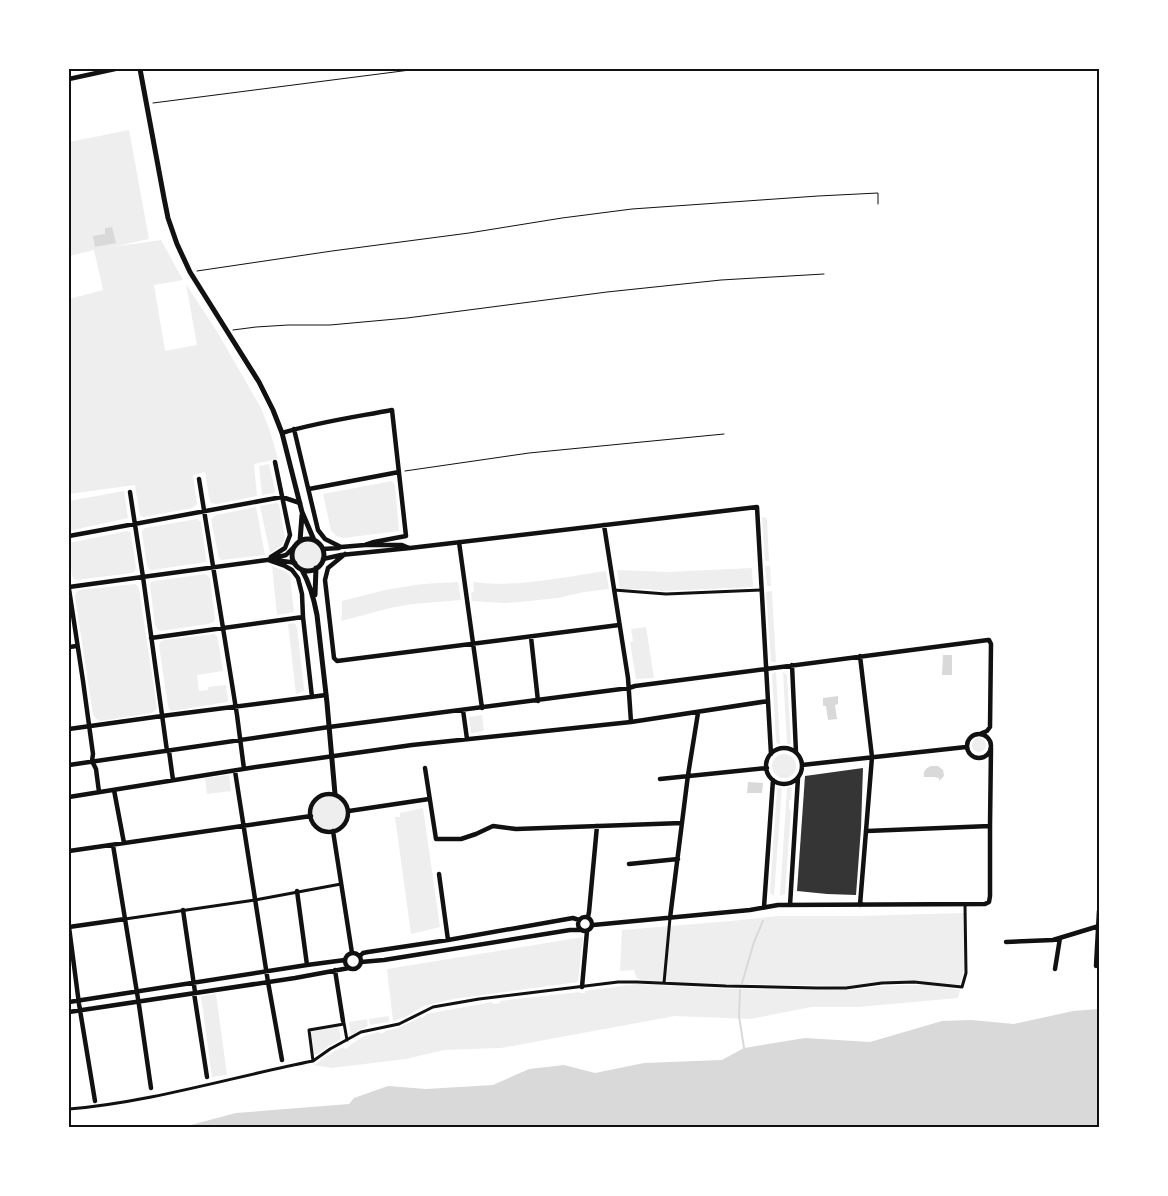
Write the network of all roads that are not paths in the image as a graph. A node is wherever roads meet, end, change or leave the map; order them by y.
1 (115, 69) edge
2 (140, 69) edge
3 (69, 78) edge
4 (294, 429) junction
5 (282, 432) junction
6 (276, 462) dead end
7 (399, 472) junction
8 (200, 479) dead end
9 (309, 489) junction
10 (130, 492) dead end
11 (282, 497) junction
12 (300, 503) junction
13 (205, 511) junction
14 (302, 512) junction
15 (135, 524) junction
16 (604, 525) junction
17 (69, 536) edge
18 (314, 540) junction
19 (300, 541) junction
20 (459, 542) junction
21 (366, 545) junction
22 (294, 547) junction
23 (341, 547) junction
24 (410, 548) junction
25 (323, 549) junction
26 (345, 554) junction
27 (323, 559) junction
28 (267, 560) junction
29 (295, 563) junction
30 (214, 568) junction
31 (316, 568) junction
32 (302, 570) junction
33 (143, 577) junction
34 (69, 588) edge
35 (614, 590) junction
36 (761, 590) junction
37 (314, 600) junction
38 (304, 617) junction
39 (619, 625) junction
40 (223, 628) junction
41 (531, 637) junction
42 (151, 638) junction
43 (474, 644) junction
44 (77, 646) junction
45 (69, 647) edge
46 (860, 656) junction
47 (792, 665) junction
48 (766, 669) junction
49 (629, 688) junction
50 (326, 695) junction
51 (312, 697) junction
52 (538, 700) junction
53 (768, 702) junction
54 (235, 707) junction
55 (482, 708) junction
56 (463, 710) junction
57 (698, 713) junction
58 (162, 716) junction
59 (631, 722) junction
60 (89, 726) junction
61 (329, 727) junction
62 (69, 729) edge
63 (982, 733) junction
64 (467, 739) junction
65 (239, 741) junction
66 (966, 747) junction
67 (991, 748) junction
68 (168, 751) junction
69 (796, 752) junction
70 (771, 754) junction
71 (332, 757) junction
72 (872, 757) junction
73 (984, 757) junction
74 (92, 761) junction
75 (802, 764) junction
76 (69, 765) edge
77 (425, 768) dead end
78 (767, 768) junction
79 (990, 768) junction
80 (244, 769) junction
81 (235, 771) junction
82 (688, 776) junction
83 (798, 778) junction
84 (660, 779) dead end
85 (173, 780) junction
86 (773, 780) junction
87 (114, 790) junction
88 (99, 792) junction
89 (335, 794) junction
90 (69, 797) edge
91 (429, 799) junction
92 (348, 811) junction
93 (311, 816) junction
94 (682, 823) junction
95 (244, 826) junction
96 (597, 826) junction
97 (990, 826) junction
98 (866, 831) junction
99 (333, 832) junction
100 (124, 843) junction
101 (113, 845) junction
102 (69, 852) edge
103 (678, 859) junction
104 (629, 864) dead end
105 (439, 874) dead end
106 (340, 884) junction
107 (297, 891) junction
108 (255, 900) junction
109 (790, 905) junction
110 (860, 905) junction
111 (965, 905) junction
112 (764, 907) junction
113 (183, 910) junction
114 (1099, 911) edge
115 (588, 917) junction
116 (125, 918) junction
117 (670, 918) junction
118 (579, 920) junction
119 (593, 925) junction
120 (1099, 926) edge
121 (69, 927) edge
122 (584, 930) junction
123 (1060, 938) junction
124 (448, 940) junction
125 (1006, 942) dead end
126 (352, 953) junction
127 (360, 959) junction
128 (345, 960) junction
129 (307, 965) junction
130 (1096, 966) dead end
131 (349, 968) junction
132 (1055, 969) dead end
133 (335, 970) junction
134 (266, 971) junction
135 (194, 982) junction
136 (268, 982) junction
137 (664, 983) junction
138 (582, 987) junction
139 (136, 991) junction
140 (195, 993) junction
141 (78, 1000) junction
142 (138, 1001) junction
143 (69, 1002) edge
144 (80, 1010) junction
145 (69, 1012) edge
146 (343, 1022) junction
147 (347, 1040) junction
148 (282, 1060) dead end
149 (313, 1061) junction
150 (207, 1077) dead end
151 (151, 1088) dead end
152 (95, 1101) dead end
153 (69, 1109) edge

1 - 3 street
2 - 5 street
4 - 5 street
4 - 7 street
4 - 9 street
5 - 12 street
6 - 11 street
7 - 9 street
7 - 21 street
8 - 13 street
9 - 23 street
10 - 15 street
11 - 12 street
11 - 13 street
11 - 28 street
12 - 14 street
13 - 15 street
13 - 30 street
14 - 18 street
14 - 19 street
15 - 17 street
15 - 33 street
16 - 20 street
16 - 35 street
16 - 36 street
18 - 19 street
18 - 25 street
19 - 22 street
20 - 24 street
20 - 43 street
21 - 23 street
21 - 24 street
22 - 28 street
22 - 29 street
23 - 25 street
24 - 26 street
25 - 27 street
26 - 27 street
26 - 43 street
27 - 31 street
28 - 29 street
28 - 30 street
28 - 38 street
29 - 32 street
30 - 33 street
30 - 40 street
31 - 32 street
31 - 37 street
32 - 37 street
33 - 34 street
33 - 42 street
34 - 44 street
35 - 36 street
35 - 39 street
36 - 48 street
37 - 50 street
38 - 40 street
38 - 51 street
39 - 41 street
39 - 49 street
40 - 42 street
40 - 54 street
41 - 43 street
41 - 52 street
42 - 58 street
43 - 55 street
44 - 45 street
44 - 60 street
46 - 47 street
46 - 63 street
46 - 72 street
47 - 48 street
47 - 69 street
48 - 49 street
48 - 53 street
49 - 52 street
49 - 59 street
50 - 51 street
50 - 61 street
51 - 54 street
52 - 55 street
53 - 57 street
53 - 70 street
54 - 58 street
54 - 65 street
55 - 56 street
56 - 61 street
56 - 64 street
57 - 59 street
57 - 82 street
58 - 60 street
58 - 68 street
59 - 64 street
60 - 62 street
60 - 74 street
61 - 65 street
61 - 71 street
63 - 66 street
63 - 67 street
64 - 71 street
65 - 68 street
65 - 80 street
66 - 72 street
66 - 73 street
67 - 73 street
67 - 79 street
68 - 74 street
68 - 85 street
69 - 70 street
69 - 75 street
70 - 78 street
71 - 80 street
71 - 89 street
72 - 75 street
72 - 98 street
73 - 79 street
74 - 76 street
74 - 88 street
75 - 83 street
77 - 91 street
78 - 82 street
78 - 86 street
79 - 97 street
80 - 81 street
81 - 85 street
81 - 95 street
82 - 84 street
82 - 94 street
83 - 86 street
83 - 109 street
85 - 87 street
86 - 112 street
87 - 88 street
87 - 100 street
88 - 90 street
89 - 92 street
89 - 93 street
91 - 92 street
91 - 96 street
92 - 99 street
93 - 95 street
93 - 99 street
94 - 96 street
94 - 103 street
95 - 100 street
95 - 108 street
96 - 115 street
97 - 98 street
97 - 111 street
98 - 110 street
99 - 106 street
100 - 101 street
101 - 102 street
101 - 116 street
103 - 104 street
103 - 117 street
105 - 124 street
106 - 107 street
106 - 126 street
107 - 108 street
107 - 129 street
108 - 113 street
108 - 134 street
109 - 110 street
109 - 112 street
110 - 111 street
111 - 137 street
112 - 117 street
113 - 116 street
113 - 135 street
114 - 120 street
115 - 118 street
115 - 119 street
116 - 121 street
116 - 139 street
117 - 119 street
117 - 137 street
118 - 122 street
118 - 124 street
119 - 122 street
120 - 123 street
120 - 130 street
121 - 141 street
122 - 127 street
122 - 138 street
123 - 125 street
123 - 132 street
124 - 127 street
126 - 127 street
126 - 128 street
127 - 131 street
128 - 129 street
128 - 131 street
129 - 134 street
131 - 133 street
133 - 136 street
133 - 146 street
134 - 135 street
134 - 136 street
135 - 139 street
135 - 140 street
136 - 140 street
136 - 148 street
137 - 138 street
138 - 147 street
139 - 141 street
139 - 142 street
140 - 142 street
140 - 150 street
141 - 143 street
141 - 144 street
142 - 144 street
142 - 151 street
144 - 145 street
144 - 152 street
146 - 147 street
146 - 149 street
147 - 149 street
149 - 153 street

